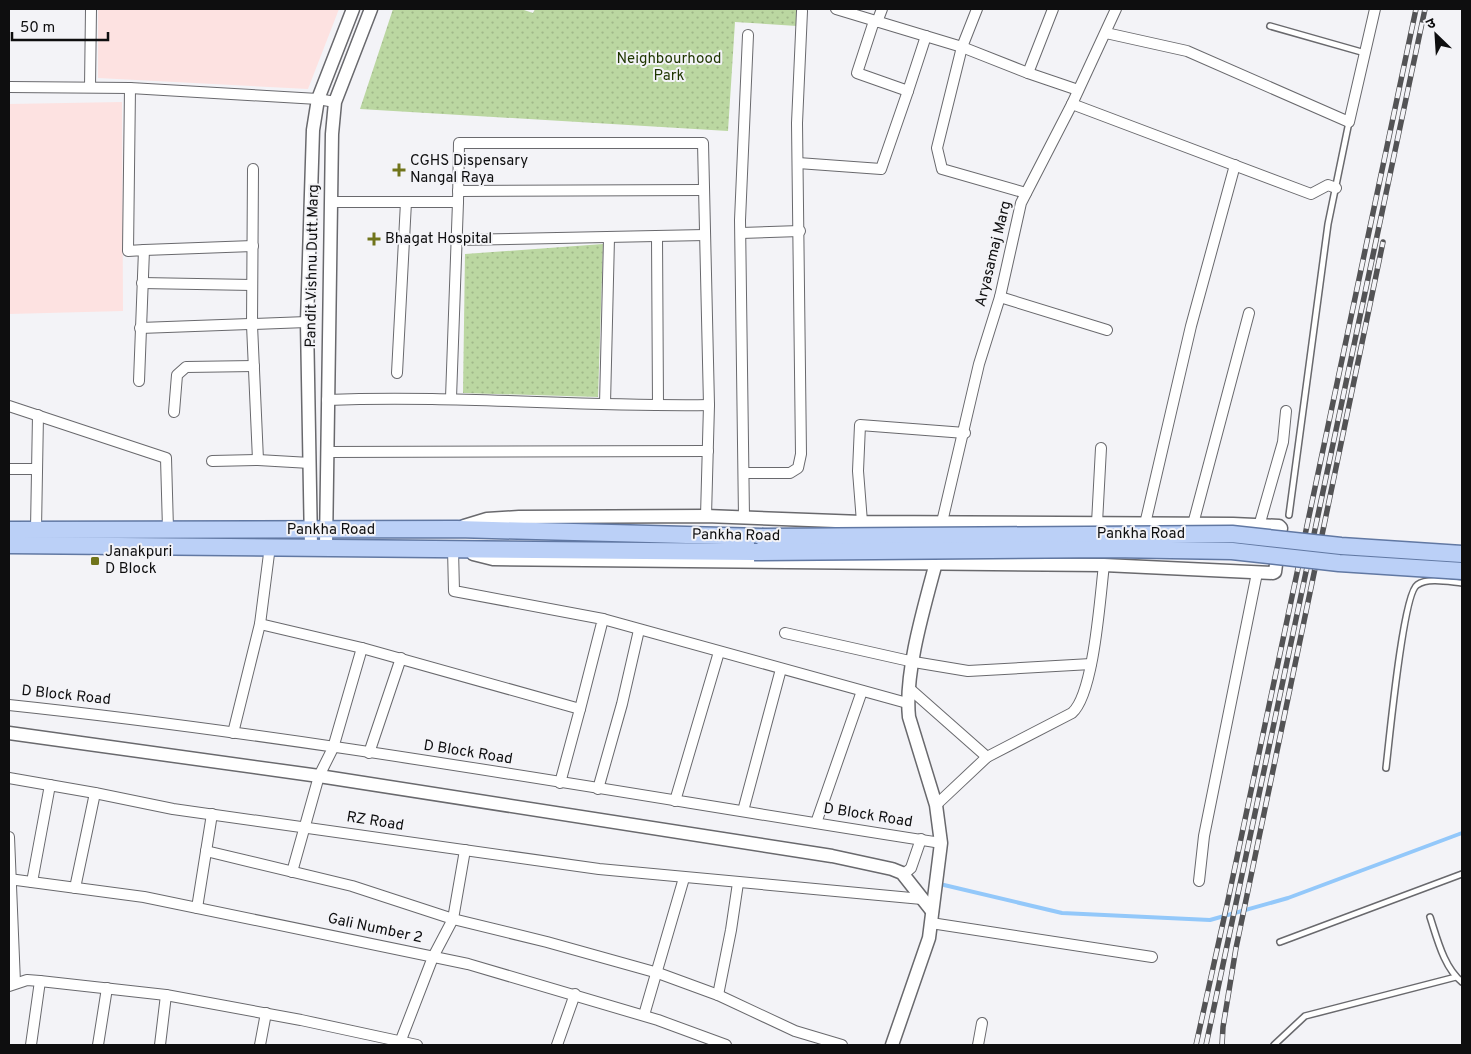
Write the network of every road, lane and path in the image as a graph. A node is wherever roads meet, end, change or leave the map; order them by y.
1 (91, 9) edge
2 (353, 9) edge
3 (371, 9) edge
4 (836, 9) edge
5 (882, 9) edge
6 (977, 9) edge
7 (1053, 9) edge
8 (1116, 9) edge
9 (1375, 9) edge
10 (802, 11) dead end
11 (875, 21) junction
12 (1270, 26) dead end
13 (1106, 33) junction
14 (748, 35) dead end
15 (926, 36) junction
16 (962, 46) junction
17 (1365, 53) junction
18 (1028, 73) junction
19 (9, 88) edge
20 (90, 88) junction
21 (130, 88) junction
22 (1078, 90) junction
23 (908, 91) junction
24 (318, 98) junction
25 (335, 102) junction
26 (1072, 104) junction
27 (1349, 122) junction
28 (798, 163) junction
29 (1235, 165) junction
30 (253, 169) dead end
31 (1336, 188) junction
32 (704, 190) junction
33 (1026, 194) junction
34 (458, 196) junction
35 (331, 202) junction
36 (406, 202) junction
37 (800, 231) junction
38 (741, 233) junction
39 (706, 235) junction
40 (657, 236) junction
41 (609, 238) junction
42 (456, 240) junction
43 (252, 246) junction
44 (144, 250) junction
45 (142, 283) junction
46 (252, 285) junction
47 (1000, 297) junction
48 (1249, 314) dead end
49 (307, 322) junction
50 (252, 324) junction
51 (140, 328) junction
52 (1107, 330) dead end
53 (254, 366) junction
54 (397, 373) dead end
55 (139, 381) dead end
56 (451, 398) junction
57 (327, 400) junction
58 (605, 404) junction
59 (709, 404) junction
60 (658, 405) junction
61 (9, 406) edge
62 (1286, 411) dead end
63 (174, 412) dead end
64 (38, 415) junction
65 (965, 432) junction
66 (1101, 448) dead end
67 (327, 452) junction
68 (708, 452) junction
69 (258, 460) junction
70 (212, 461) dead end
71 (310, 463) junction
72 (9, 469) edge
73 (37, 469) junction
74 (744, 473) junction
75 (1289, 515) dead end
76 (706, 516) junction
77 (744, 517) junction
78 (862, 522) junction
79 (944, 522) junction
80 (1097, 523) junction
81 (1145, 524) junction
82 (1193, 524) junction
83 (1258, 526) junction
84 (36, 529) junction
85 (168, 529) junction
86 (457, 529) junction
87 (9, 530) edge
88 (318, 538) junction
89 (9, 544) edge
90 (270, 546) junction
91 (453, 549) junction
92 (1462, 554) edge
93 (936, 563) junction
94 (1104, 566) junction
95 (1462, 571) edge
96 (1257, 573) junction
97 (1462, 583) edge
98 (603, 619) junction
99 (260, 624) junction
100 (639, 630) junction
101 (785, 633) dead end
102 (362, 648) junction
103 (719, 652) junction
104 (401, 658) junction
105 (914, 662) junction
106 (1091, 664) junction
107 (781, 669) junction
108 (910, 689) junction
109 (862, 691) junction
110 (908, 703) junction
111 (9, 705) edge
112 (580, 709) junction
113 (9, 733) edge
114 (233, 734) junction
115 (333, 748) junction
116 (369, 753) junction
117 (987, 757) junction
118 (1386, 768) dead end
119 (318, 776) junction
120 (9, 778) edge
121 (560, 783) junction
122 (50, 785) junction
123 (598, 789) junction
124 (95, 793) junction
125 (675, 801) junction
126 (936, 805) junction
127 (743, 811) junction
128 (212, 814) junction
129 (816, 823) junction
130 (304, 826) junction
131 (9, 837) edge
132 (921, 839) junction
133 (941, 842) junction
134 (465, 850) junction
135 (206, 851) junction
136 (292, 872) junction
137 (1462, 874) edge
138 (903, 875) junction
139 (684, 878) junction
140 (10, 879) edge
141 (1199, 881) dead end
142 (32, 882) junction
143 (738, 883) junction
144 (75, 888) junction
145 (922, 900) junction
146 (197, 908) junction
147 (932, 917) junction
148 (1430, 917) dead end
149 (453, 919) junction
150 (1280, 942) dead end
151 (433, 956) junction
152 (1152, 957) dead end
153 (658, 974) junction
154 (1456, 977) junction
155 (40, 980) junction
156 (1462, 982) edge
157 (12, 984) edge
158 (107, 988) junction
159 (575, 994) junction
160 (166, 995) junction
161 (718, 995) junction
162 (266, 1013) junction
163 (644, 1015) junction
164 (982, 1023) dead end
165 (400, 1043) edge
166 (31, 1045) edge
167 (98, 1045) edge
168 (160, 1045) edge
169 (260, 1045) edge
170 (417, 1045) edge
171 (558, 1045) edge
172 (726, 1045) edge
173 (842, 1045) edge
174 (892, 1045) edge
175 (978, 1045) edge
176 (1274, 1045) edge

1 - 20 street
2 - 24 street, Pandit Vishnu Dutt Marg
3 - 25 street, Pandit Vishnu Dutt Marg
4 - 11 street
5 - 11 street
6 - 16 street
7 - 18 street
8 - 13 street, Aryasamaj Marg
9 - 17 street
10 - 28 street
11 - 15 street
11 - 23 street
12 - 17 lane
13 - 22 street, Aryasamaj Marg
13 - 27 street
14 - 38 street
15 - 16 street
15 - 23 street
16 - 18 street
16 - 33 street
17 - 27 street
18 - 22 street
19 - 20 street
20 - 21 street
21 - 24 street
21 - 44 street
22 - 26 street, Aryasamaj Marg
23 - 28 street
24 - 25 street
24 - 49 street, Pandit Vishnu Dutt Marg
25 - 35 street, Pandit Vishnu Dutt Marg
26 - 29 street
26 - 33 street, Aryasamaj Marg
27 - 31 lane
28 - 37 street
29 - 31 street
29 - 81 street
30 - 43 street
31 - 75 lane
32 - 34 street
32 - 34 street
32 - 39 street
33 - 47 street, Aryasamaj Marg
34 - 36 street
34 - 42 street
35 - 36 street
35 - 57 street, Pandit Vishnu Dutt Marg
36 - 54 street
37 - 38 street
37 - 74 street
38 - 74 street
39 - 40 street
39 - 59 street
40 - 41 street
40 - 60 street
41 - 42 street
41 - 58 street
42 - 56 street
43 - 44 street
43 - 46 street
44 - 45 street
45 - 46 street
45 - 51 street
46 - 50 street
47 - 52 street
47 - 65 street, Aryasamaj Marg
48 - 82 street
49 - 50 street
49 - 71 street, Pandit Vishnu Dutt Marg
50 - 51 street
50 - 53 street
51 - 55 street
53 - 63 street
53 - 69 street
56 - 57 street
56 - 58 street
57 - 67 street, Pandit Vishnu Dutt Marg
58 - 60 street
59 - 60 street
59 - 68 street
61 - 64 street
62 - 83 street
64 - 73 street
64 - 85 street
65 - 78 street
65 - 79 street, Aryasamaj Marg
66 - 80 street
67 - 68 street
67 - 88 street, Pandit Vishnu Dutt Marg
68 - 76 street
69 - 70 street
69 - 71 street
71 - 88 street, Pandit Vishnu Dutt Marg
72 - 73 street
73 - 84 street
74 - 77 street
76 - 77 street
76 - 86 street
77 - 78 street
78 - 79 street
79 - 80 street
79 - 93 street
80 - 81 street
81 - 82 street
82 - 83 street
83 - 96 street
84 - 85 main road, Pankha Road
84 - 87 main road, Pankha Road
85 - 88 main road, Pankha Road
86 - 88 main road, Pankha Road
86 - 92 main road, Pankha Road, bridge
88 - 90 main road, Pankha Road
88 - 91 main road, Pankha Road
89 - 90 main road, Pankha Road
90 - 99 street
91 - 93 street
91 - 95 main road, Pankha Road, bridge
91 - 98 street
93 - 94 street
93 - 105 street
94 - 96 street
94 - 106 street
96 - 141 street
97 - 118 lane
98 - 100 street
98 - 112 street
99 - 102 street
99 - 114 street
100 - 103 street
100 - 123 street
101 - 105 street
102 - 104 street
102 - 115 street
103 - 107 street
103 - 125 street
104 - 112 street
104 - 116 street
105 - 106 street
105 - 108 street
106 - 117 street
107 - 109 street
107 - 127 street
108 - 110 street
108 - 117 street
109 - 110 street
109 - 129 street
110 - 126 street
111 - 114 street, D Block Road
112 - 121 street
113 - 119 street
114 - 115 street, D Block Road
115 - 116 street, D Block Road
115 - 119 street
116 - 121 street, D Block Road
117 - 126 street
119 - 130 street
119 - 138 street
120 - 122 street, RZ Road
121 - 123 street, D Block Road
122 - 124 street, RZ Road
122 - 142 street
123 - 125 street, D Block Road
124 - 128 street, RZ Road
124 - 144 street
125 - 127 street, D Block Road
126 - 133 street
127 - 129 street, D Block Road
128 - 130 street, RZ Road
128 - 135 street
129 - 132 street, D Block Road
130 - 134 street, RZ Road
130 - 136 street
131 - 140 street
132 - 133 street, D Block Road
132 - 138 street
133 - 147 street
134 - 139 street, RZ Road
134 - 149 street
135 - 136 street
135 - 146 street
136 - 149 street
137 - 150 lane
138 - 145 street
139 - 143 street, RZ Road
139 - 153 street
140 - 142 street, Gali Number 2
140 - 157 street
142 - 144 street, Gali Number 2
143 - 145 street, RZ Road
143 - 161 street
144 - 146 street, Gali Number 2
145 - 147 street
146 - 151 street, Gali Number 2
147 - 152 street
147 - 174 street
148 - 154 lane
149 - 151 street
149 - 153 street
151 - 159 street, Gali Number 2
151 - 165 street
153 - 161 street
153 - 163 street
154 - 156 lane
154 - 176 lane
155 - 157 street
155 - 158 street
155 - 166 street
158 - 160 street
158 - 167 street
159 - 163 street, Gali Number 2
159 - 171 street
160 - 162 street
160 - 168 street
161 - 173 street
162 - 165 street
162 - 169 street
163 - 172 street, Gali Number 2
164 - 175 street
165 - 170 street

